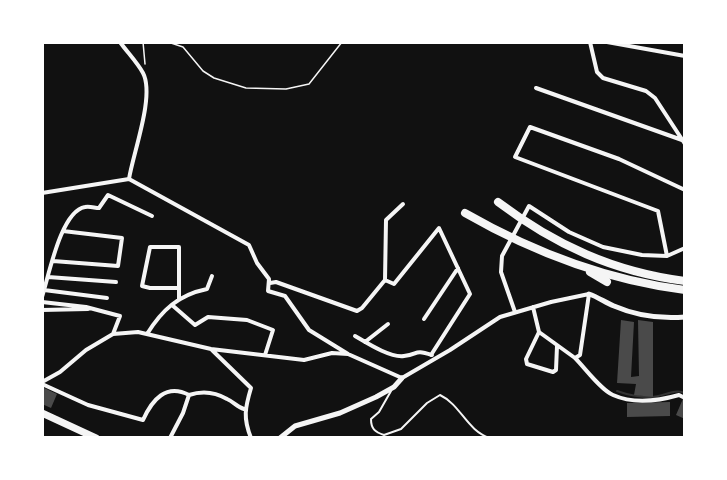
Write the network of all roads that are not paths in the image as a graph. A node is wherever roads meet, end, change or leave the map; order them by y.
1 (120, 42) edge
2 (590, 42) edge
3 (607, 42) edge
4 (685, 56) edge
5 (536, 88) dead end
6 (684, 142) edge
7 (129, 179) junction
8 (685, 190) edge
9 (42, 193) edge
10 (498, 202) dead end
11 (403, 204) dead end
12 (465, 213) dead end
13 (152, 216) dead end
14 (63, 231) junction
15 (685, 248) edge
16 (667, 256) junction
17 (53, 261) junction
18 (577, 265) junction
19 (458, 268) junction
20 (212, 276) dead end
21 (48, 277) junction
22 (386, 280) junction
23 (685, 281) edge
24 (116, 282) dead end
25 (607, 282) dead end
26 (270, 283) junction
27 (179, 288) dead end
28 (44, 290) junction
29 (685, 290) edge
30 (589, 294) junction
31 (42, 297) edge
32 (107, 297) dead end
33 (179, 300) junction
34 (42, 302) edge
35 (172, 305) junction
36 (533, 307) junction
37 (95, 309) junction
38 (42, 310) edge
39 (515, 312) junction
40 (685, 317) edge
41 (424, 319) dead end
42 (388, 324) dead end
43 (539, 332) junction
44 (113, 334) junction
45 (147, 334) junction
46 (355, 336) dead end
47 (365, 342) junction
48 (558, 345) junction
49 (211, 349) junction
50 (348, 354) junction
51 (265, 355) junction
52 (431, 355) junction
53 (438, 357) junction
54 (575, 358) junction
55 (402, 378) junction
56 (42, 383) edge
57 (394, 387) junction
58 (189, 395) junction
59 (685, 398) edge
60 (244, 409) junction
61 (42, 413) edge
62 (96, 438) edge
63 (170, 438) edge
64 (251, 438) edge
65 (280, 438) edge
66 (490, 438) edge

1 - 7 street
2 - 6 street
3 - 4 street
5 - 6 street
7 - 9 street
7 - 26 street
8 - 16 street
10 - 23 highway
11 - 22 street
12 - 18 highway
13 - 14 street
14 - 17 street
14 - 17 street
15 - 16 street
16 - 39 street
17 - 21 street
18 - 25 highway
18 - 29 highway
19 - 22 street
19 - 41 street
19 - 52 street
20 - 33 street
21 - 24 street
21 - 28 street
22 - 26 street
26 - 50 street
27 - 33 street
28 - 31 street
28 - 32 street
30 - 36 street
30 - 40 street
30 - 54 street
33 - 35 street
34 - 37 street
35 - 45 street
35 - 51 street
36 - 39 street
36 - 43 street
37 - 38 street
37 - 44 street
39 - 53 street
42 - 47 street
43 - 48 street
43 - 48 street
44 - 45 street
44 - 56 street
45 - 49 street
46 - 47 street
47 - 52 street
48 - 54 street
49 - 51 street
49 - 60 street
50 - 51 street
50 - 55 street
52 - 53 street
53 - 55 street
54 - 59 street
55 - 57 street
56 - 58 street
57 - 65 street
57 - 66 lane
58 - 60 street
58 - 63 street
60 - 64 street
61 - 62 highway

